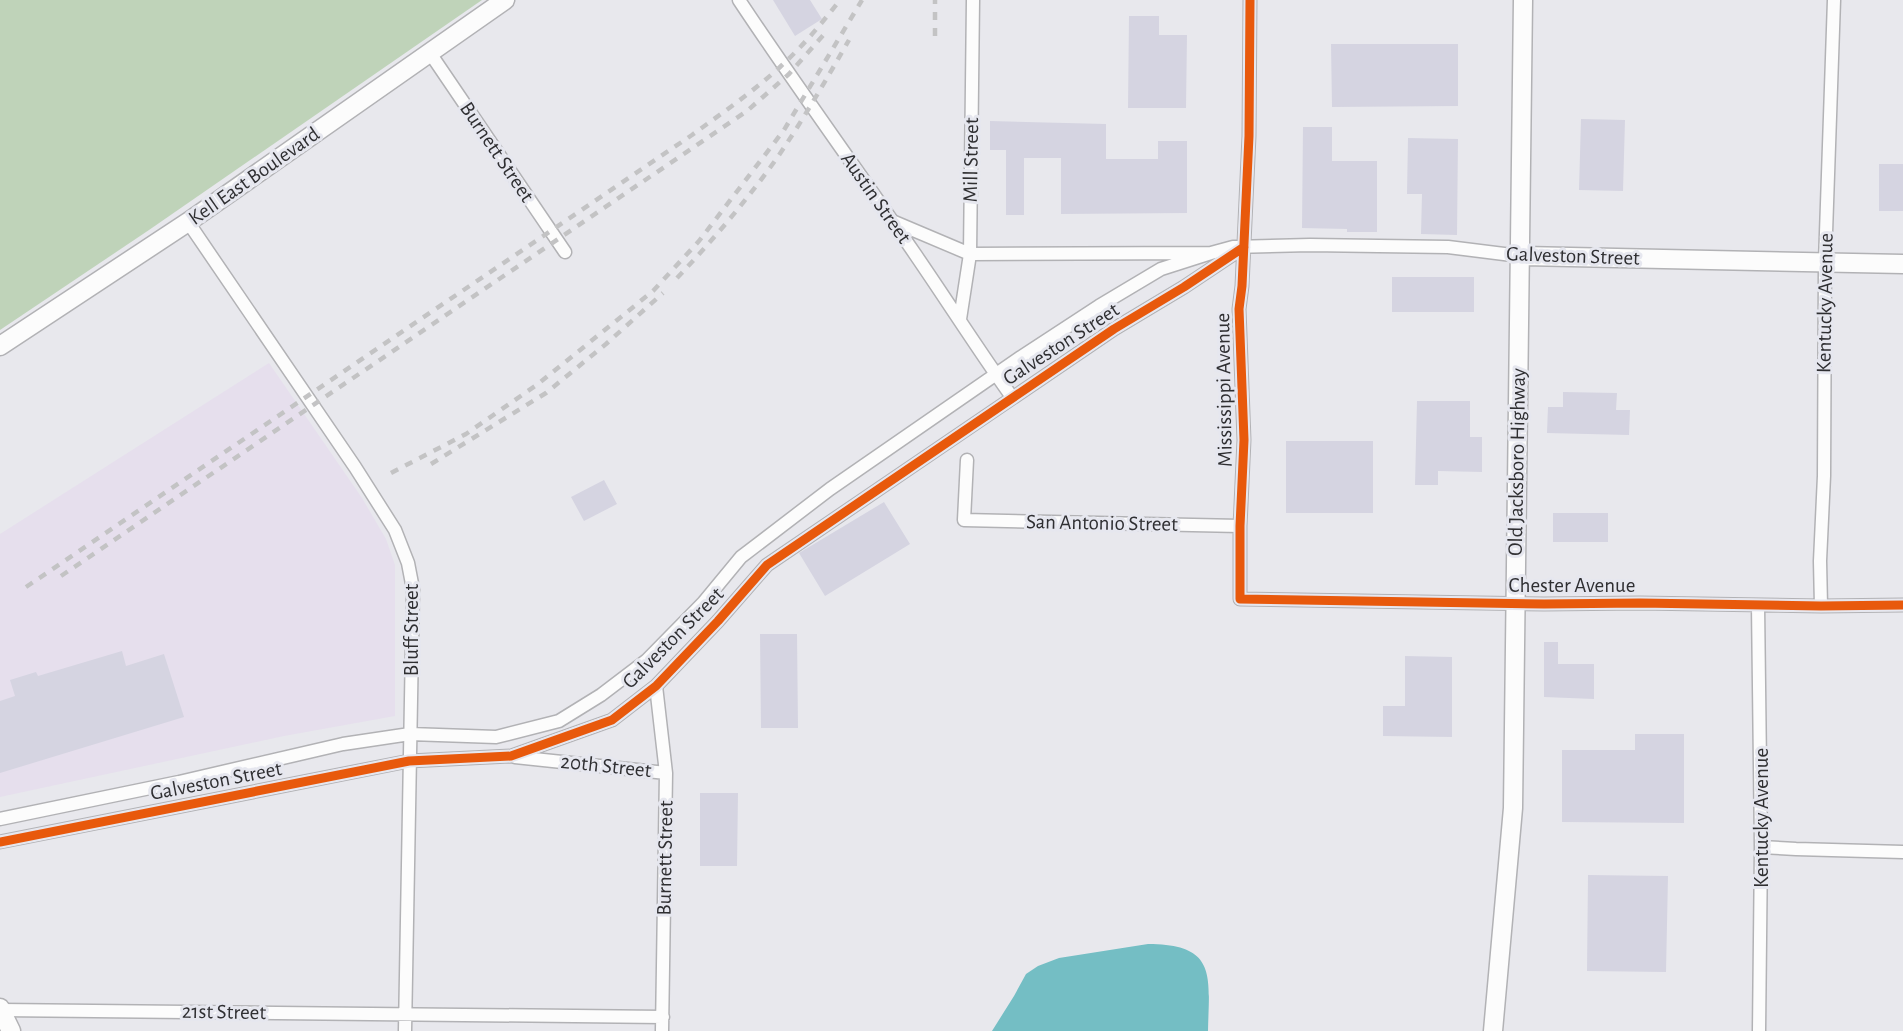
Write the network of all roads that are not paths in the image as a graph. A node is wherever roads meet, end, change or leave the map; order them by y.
1 (505, 0) edge
2 (739, 0) edge
3 (973, 0) edge
4 (1250, 0) edge
5 (1523, 0) edge
6 (1834, 0) edge
7 (430, 53) junction
8 (892, 221) junction
9 (188, 222) junction
10 (1244, 247) junction
11 (565, 252) dead end
12 (1210, 253) junction
13 (970, 254) junction
14 (1520, 256) junction
15 (1825, 262) junction
16 (1903, 264) edge
17 (960, 319) junction
18 (0, 346) edge
19 (996, 374) junction
20 (1012, 397) junction
21 (967, 460) dead end
22 (1240, 526) junction
23 (1240, 599) joint
24 (1515, 603) junction
25 (1758, 605) junction
26 (1903, 605) edge
27 (1821, 606) junction
28 (656, 686) junction
29 (410, 734) junction
30 (511, 756) junction
31 (410, 761) junction
32 (666, 773) junction
33 (0, 819) edge
34 (0, 842) edge
35 (1761, 847) junction
36 (1903, 852) edge
37 (0, 1009) edge
38 (405, 1016) junction
39 (663, 1017) junction
40 (11, 1031) edge
41 (405, 1031) edge
42 (662, 1031) edge
43 (1493, 1031) edge
44 (1759, 1031) edge

1 - 7 main road, Kell East Boulevard
2 - 8 street, Austin Street
3 - 13 street, Mill Street
4 - 10 street, Mississippi Avenue
5 - 14 main road, Old Jacksboro Highway
6 - 15 street, Kentucky Avenue
7 - 9 main road, Kell East Boulevard
7 - 11 street, Burnett Street
8 - 13 street, Galveston Street
8 - 17 street, Austin Street
9 - 18 main road, Kell East Boulevard
9 - 29 street, Bluff Street
10 - 12 street, Galveston Street
10 - 14 street, Galveston Street
10 - 20 street, Galveston Street
10 - 22 street, Mississippi Avenue
12 - 13 street, Galveston Street
12 - 19 street, Galveston Street
13 - 17 street, Mill Street
14 - 15 main road, Galveston Street
14 - 24 main road, Old Jacksboro Highway
15 - 16 main road, Galveston Street
15 - 27 street, Kentucky Avenue
17 - 19 street, Austin Street
19 - 20 street, Austin Street
19 - 29 street, Galveston Street
20 - 28 street, Galveston Street
21 - 22 street, San Antonio Street
22 - 23 street, Mississippi Avenue
23 - 24 street, Chester Avenue
24 - 25 street, Chester Avenue
24 - 43 main road, Old Jacksboro Highway
25 - 27 street, Chester Avenue
25 - 35 street, Kentucky Avenue
26 - 27 street, Chester Avenue
28 - 30 street, Galveston Street
28 - 32 street, Burnett Street
29 - 31 street, Bluff Street
29 - 33 street, Galveston Street
30 - 31 street, Galveston Street
30 - 32 street, 20th Street
31 - 34 street, Galveston Street
31 - 38 street, Bluff Street
32 - 39 street, Burnett Street
35 - 36 street
35 - 44 street, Kentucky Avenue
37 - 38 street, 21st Street
37 - 40 main road
38 - 39 street, 21st Street
38 - 41 street, Bluff Street
39 - 42 street, Burnett Street

